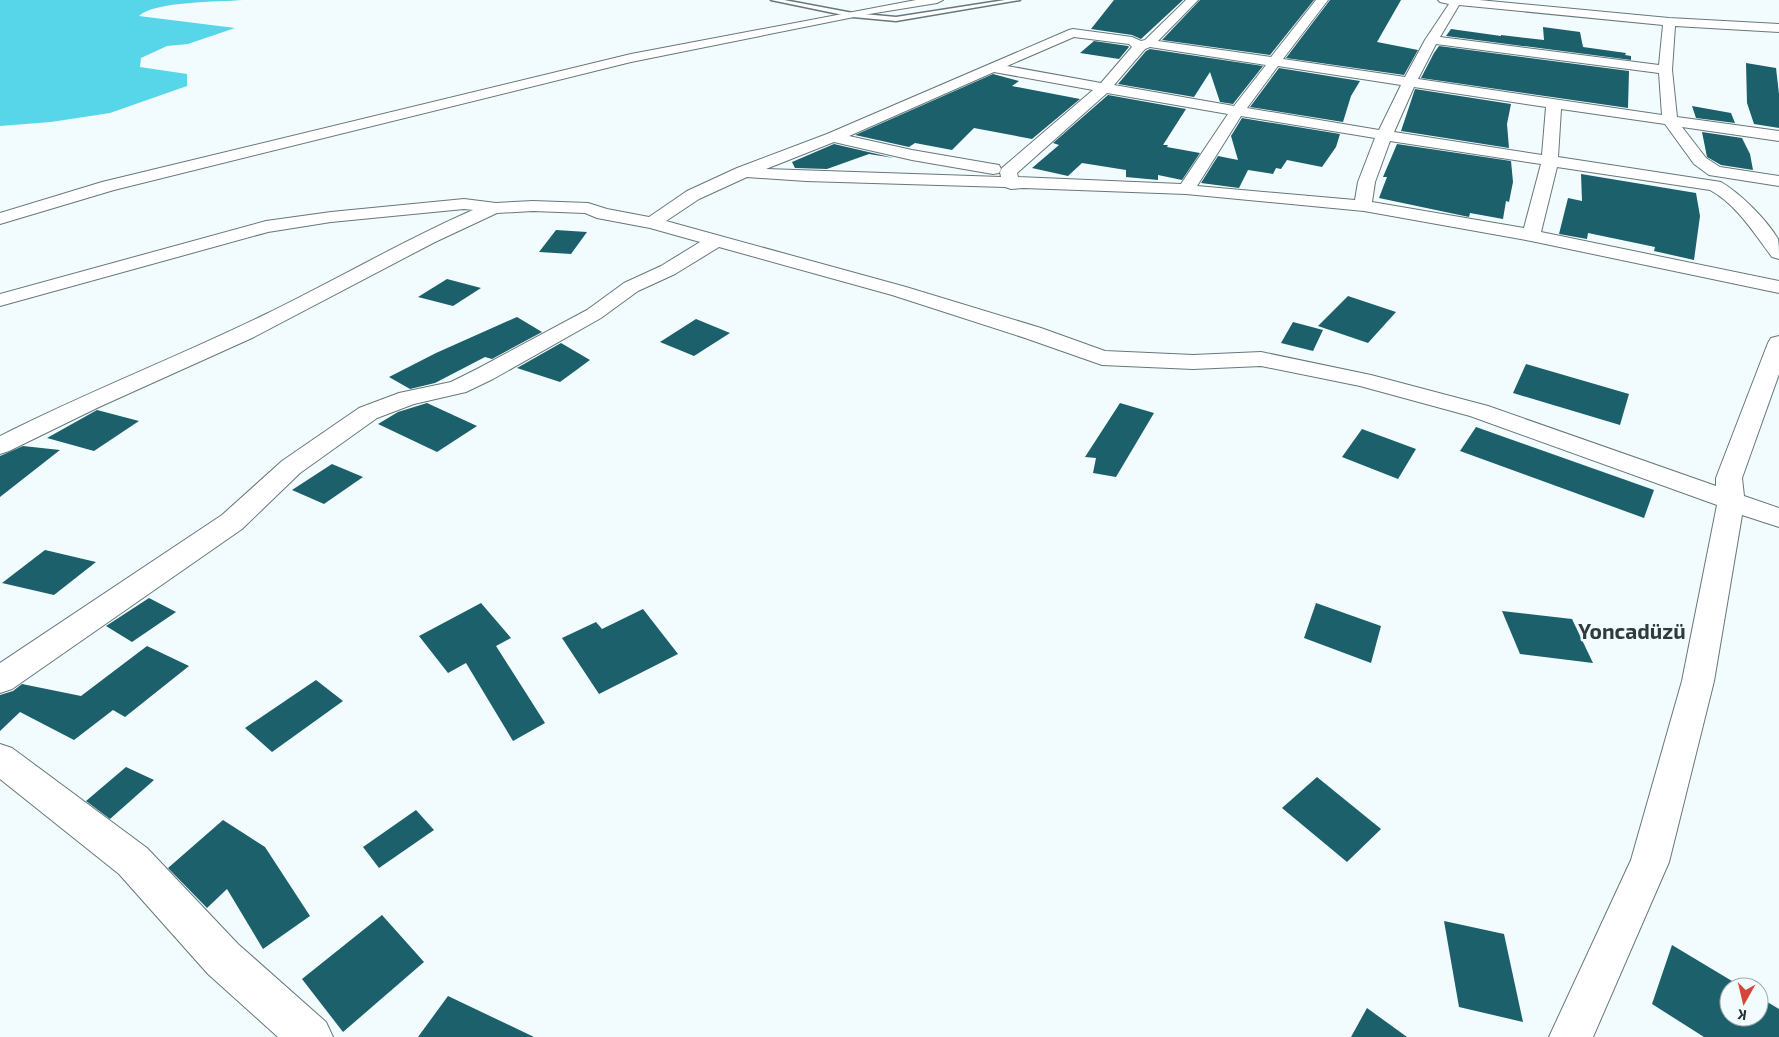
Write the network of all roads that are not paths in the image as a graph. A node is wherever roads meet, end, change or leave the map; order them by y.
1 (774, 0) edge
2 (937, 0) edge
3 (1017, 0) edge
4 (1192, 0) edge
5 (1322, 0) edge
6 (1450, 1) edge
7 (853, 15) junction
8 (1669, 22) junction
9 (1779, 28) edge
10 (1432, 40) junction
11 (1145, 44) junction
12 (1274, 62) junction
13 (994, 68) junction
14 (1665, 70) junction
15 (1408, 82) junction
16 (1104, 88) junction
17 (1554, 104) junction
18 (1236, 111) junction
19 (1670, 121) junction
20 (1384, 136) junction
21 (1779, 136) edge
22 (833, 137) junction
23 (1550, 162) junction
24 (743, 172) junction
25 (1009, 178) junction
26 (1715, 179) junction
27 (1779, 181) edge
28 (1186, 189) junction
29 (1364, 206) junction
30 (496, 208) junction
31 (0, 219) edge
32 (652, 222) junction
33 (1531, 235) junction
34 (717, 240) junction
35 (1779, 253) edge
36 (1779, 287) edge
37 (0, 300) edge
38 (1779, 343) edge
39 (0, 446) edge
40 (1731, 502) junction
41 (1779, 518) edge
42 (0, 680) edge
43 (0, 759) edge
44 (311, 1037) edge
45 (1571, 1037) edge

1 - 7 lane
2 - 7 street
3 - 7 lane
4 - 11 street
5 - 12 street
6 - 8 street
6 - 10 street
7 - 31 street
8 - 9 street
8 - 14 street
10 - 14 street
10 - 15 street
11 - 12 street
11 - 13 street
11 - 16 street
12 - 15 street
12 - 18 street
13 - 16 street
13 - 22 street
14 - 19 street
15 - 17 street
15 - 20 street
16 - 18 street
16 - 25 street
17 - 19 street
17 - 23 street
18 - 20 street
18 - 28 street
19 - 21 street
19 - 26 street
20 - 23 street
20 - 29 street
22 - 24 street
22 - 25 street
23 - 26 street
23 - 33 street
24 - 25 street
24 - 32 street
25 - 28 street
26 - 27 street
26 - 35 street
28 - 29 street
29 - 33 street
30 - 32 street
30 - 37 street
30 - 39 street
32 - 34 street
33 - 36 street
34 - 40 street
34 - 42 street
38 - 40 street
40 - 41 street
40 - 45 street
43 - 44 street

